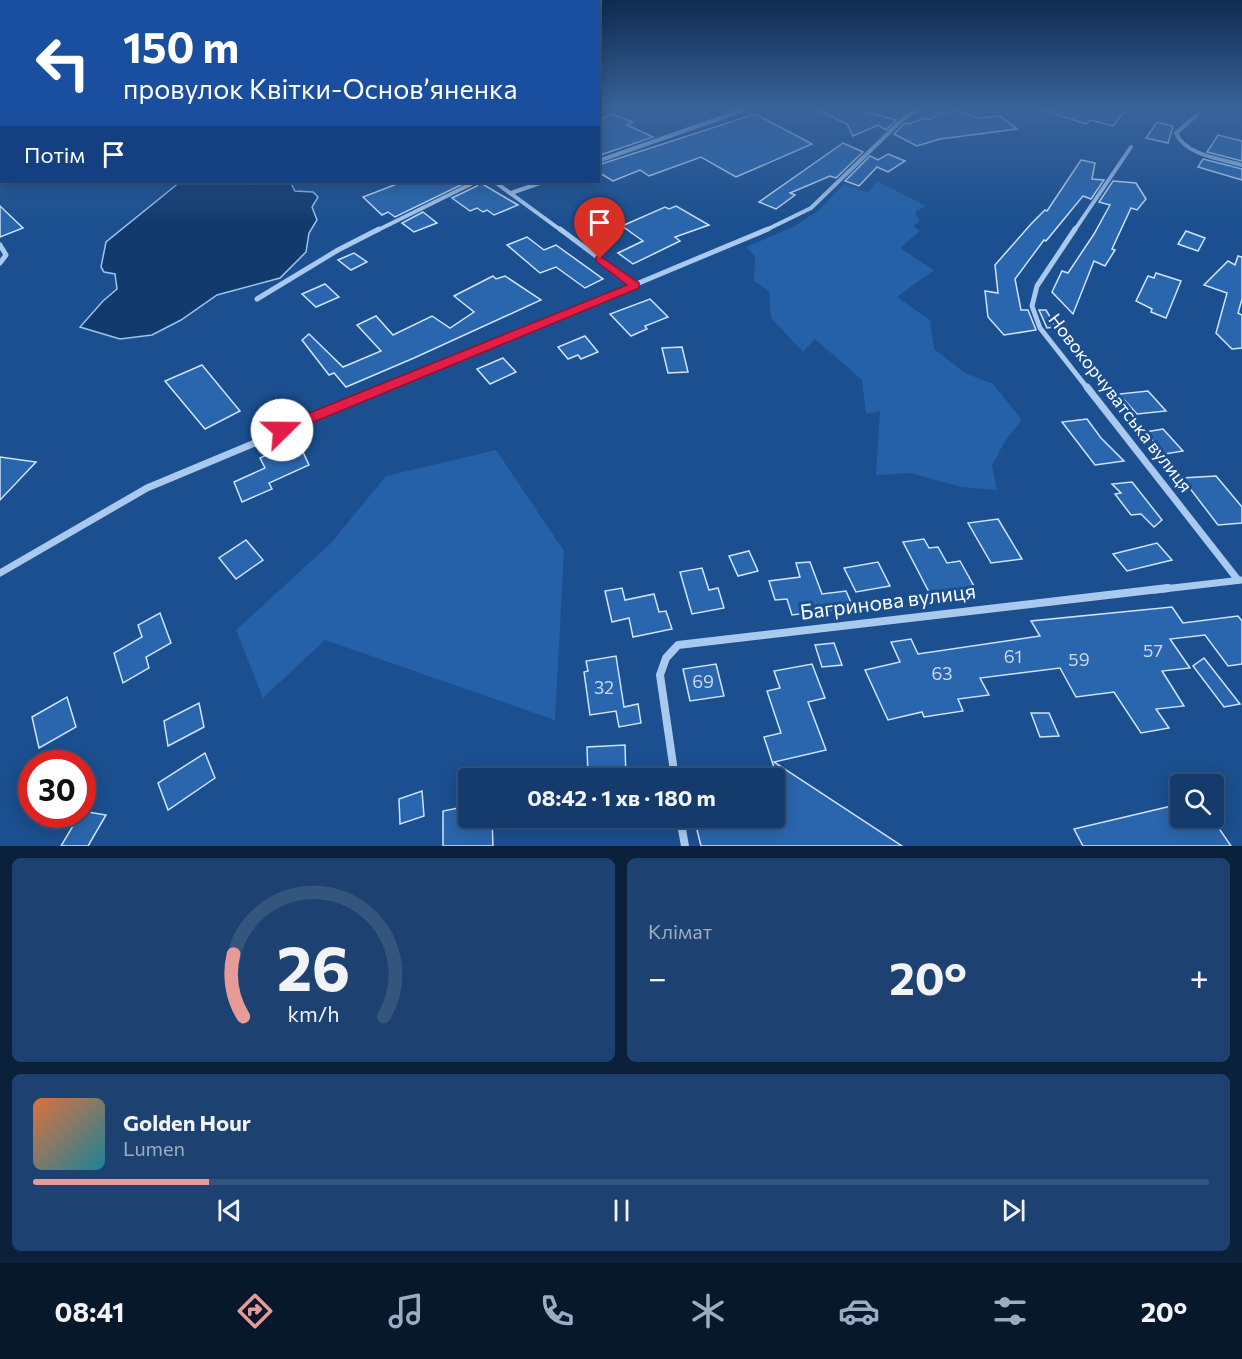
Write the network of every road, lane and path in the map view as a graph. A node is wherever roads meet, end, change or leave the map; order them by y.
1 (639, 146) edge
2 (874, 146) edge
3 (1188, 146) edge
4 (1131, 147) dead end
5 (600, 160) edge
6 (1242, 165) edge
7 (473, 183) edge
8 (497, 183) edge
9 (540, 183) edge
10 (512, 193) junction
11 (0, 245) edge
12 (0, 263) edge
13 (635, 285) junction
14 (256, 299) dead end
15 (0, 573) edge
16 (1240, 580) edge
17 (674, 768) edge
18 (681, 828) edge
19 (684, 846) edge

1 - 5 street
2 - 13 street
3 - 6 street
4 - 16 street, Новокорчуватська вулиця
7 - 14 street
8 - 10 street
9 - 10 street
10 - 13 street
11 - 12 street
13 - 15 street
16 - 17 street, Багринова вулиця
18 - 19 street

